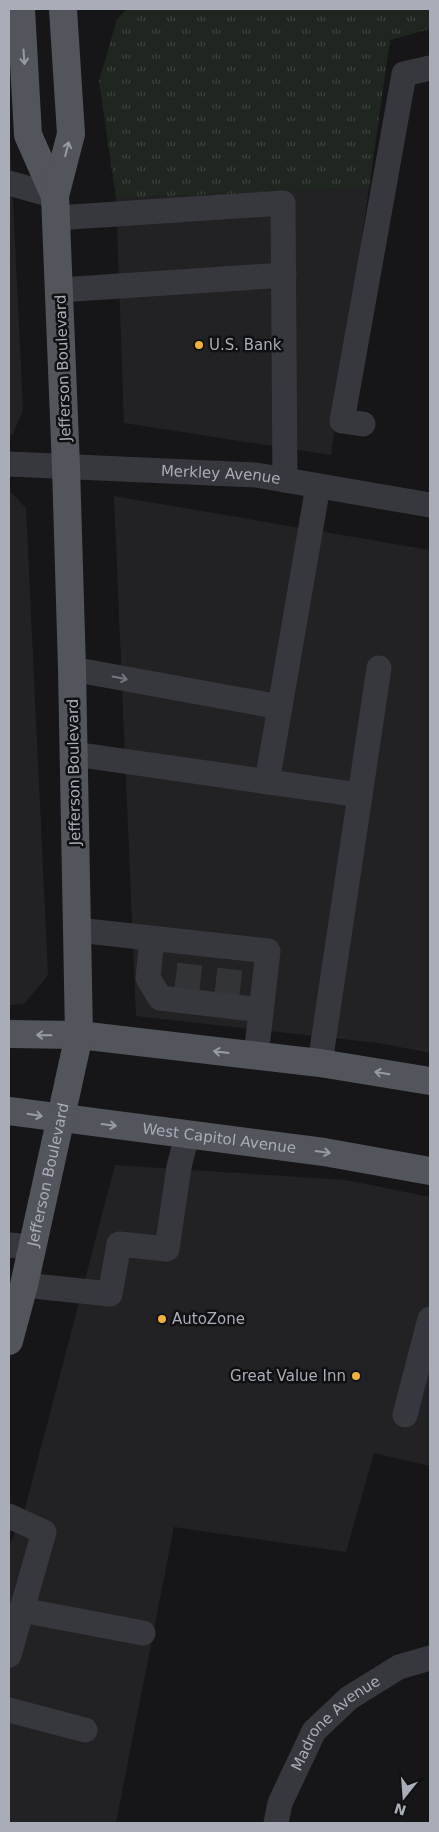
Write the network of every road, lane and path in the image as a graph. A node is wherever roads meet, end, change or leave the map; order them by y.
1 (20, 9) edge
2 (62, 9) edge
3 (430, 68) edge
4 (9, 82) edge
5 (28, 135) junction
6 (9, 183) edge
7 (56, 207) junction
8 (284, 275) junction
9 (60, 290) junction
10 (363, 424) dead end
11 (9, 464) edge
12 (66, 467) junction
13 (285, 480) junction
14 (318, 486) junction
15 (430, 506) edge
16 (72, 668) junction
17 (379, 668) dead end
18 (280, 708) junction
19 (74, 754) junction
20 (267, 782) junction
21 (360, 795) junction
22 (77, 930) junction
23 (152, 939) junction
24 (262, 1010) junction
25 (9, 1034) edge
26 (79, 1035) junction
27 (256, 1056) junction
28 (320, 1063) junction
29 (430, 1081) edge
30 (9, 1111) edge
31 (61, 1119) junction
32 (187, 1135) junction
33 (430, 1171) edge
34 (20, 1246) edge
35 (24, 1284) junction
36 (430, 1319) edge
37 (9, 1341) edge
38 (405, 1415) dead end
39 (9, 1516) edge
40 (22, 1610) junction
41 (143, 1633) dead end
42 (9, 1654) edge
43 (430, 1658) edge
44 (9, 1710) edge
45 (85, 1730) dead end
46 (276, 1823) edge

1 -> 5 main road, Jefferson Boulevard
7 -> 2 main road, Jefferson Boulevard
3 - 10 street
4 - 5 main road
5 - 7 main road, Jefferson Boulevard
6 - 7 street
7 - 8 street
7 - 9 main road, Jefferson Boulevard
8 - 9 street
8 - 13 street
9 - 12 main road, Jefferson Boulevard
11 - 12 street, Merkley Avenue
12 - 13 street, Merkley Avenue
12 - 16 main road, Jefferson Boulevard
13 - 14 street, Merkley Avenue
14 - 15 street, Merkley Avenue
14 - 18 street
16 -> 18 street
16 - 19 main road, Jefferson Boulevard
17 - 21 street
18 - 20 street
19 - 20 street
19 - 22 main road, Jefferson Boulevard
20 - 21 street
21 - 28 street
22 - 23 street
22 - 26 main road, Jefferson Boulevard
23 - 24 street
23 - 24 street
24 - 27 street
26 -> 25 main road
27 -> 26 main road
26 - 31 main road, Jefferson Boulevard
27 - 28 main road
29 -> 28 main road
30 -> 31 main road, West Capitol Avenue
31 -> 32 main road, West Capitol Avenue
31 - 34 main road, Jefferson Boulevard
32 -> 33 main road, West Capitol Avenue
32 - 35 street
34 - 35 main road, Jefferson Boulevard
35 - 37 main road, Jefferson Boulevard
36 - 38 street
39 - 40 street
40 - 41 street
40 - 42 street
43 - 46 street, Madrone Avenue
44 - 45 street

